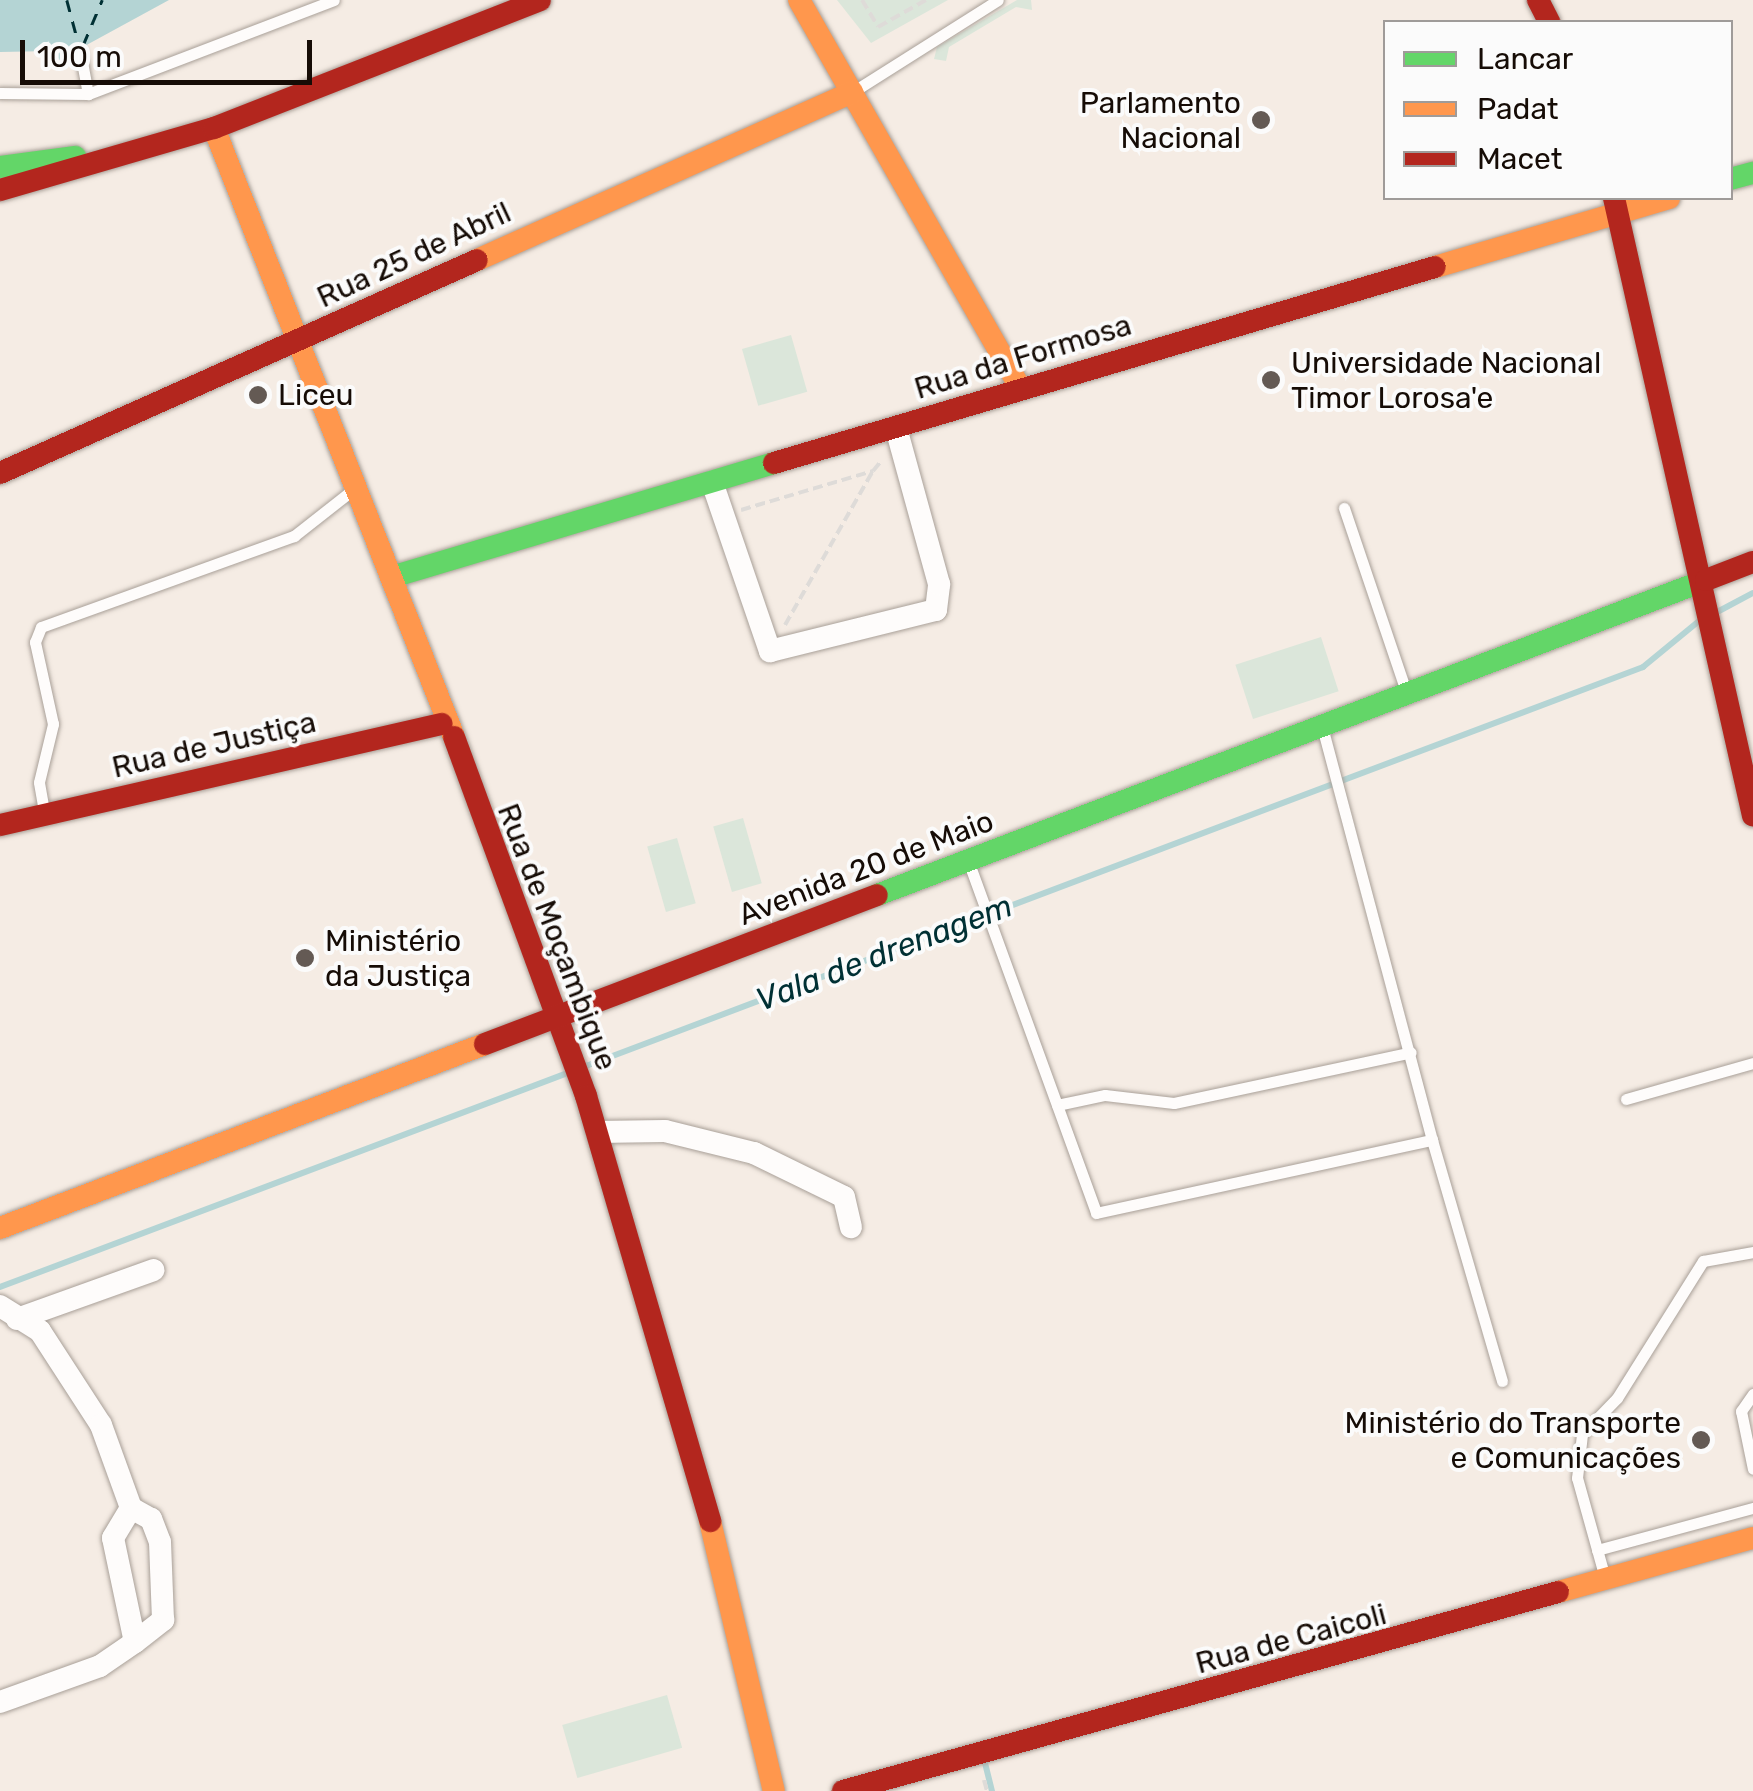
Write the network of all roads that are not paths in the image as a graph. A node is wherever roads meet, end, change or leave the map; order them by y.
1 (334, 0) edge
2 (540, 0) edge
3 (799, 0) edge
4 (998, 0) edge
5 (80, 51) dead end
6 (852, 92) junction
7 (0, 93) edge
8 (88, 94) junction
9 (214, 128) junction
10 (164, 145) junction
11 (0, 167) edge
12 (0, 190) edge
13 (1654, 200) edge
14 (1616, 205) edge
15 (298, 341) junction
16 (1020, 386) junction
17 (899, 439) junction
18 (0, 473) edge
19 (712, 482) junction
20 (357, 486) junction
21 (1344, 508) dead end
22 (1753, 562) edge
23 (394, 576) junction
24 (1706, 580) junction
25 (1408, 697) junction
26 (442, 724) junction
27 (1322, 730) junction
28 (1750, 782) edge
29 (45, 815) junction
30 (1753, 816) edge
31 (0, 825) edge
32 (968, 862) junction
33 (556, 1017) junction
34 (1411, 1052) junction
35 (1753, 1063) edge
36 (1626, 1099) dead end
37 (1057, 1105) junction
38 (598, 1132) junction
39 (1432, 1140) junction
40 (0, 1228) edge
41 (851, 1228) dead end
42 (1753, 1252) edge
43 (154, 1270) dead end
44 (9, 1312) edge
45 (1502, 1382) dead end
46 (1753, 1394) edge
47 (1753, 1469) edge
48 (131, 1508) junction
49 (1753, 1508) edge
50 (1753, 1538) edge
51 (1597, 1550) junction
52 (1606, 1583) junction
53 (135, 1642) junction
54 (0, 1702) edge
55 (774, 1791) edge
56 (844, 1791) edge

1 - 8 lane
2 - 9 street
3 - 6 street
4 - 6 lane
5 - 8 lane
6 - 15 street, Rua 25 de Abril
6 - 16 street
7 - 8 lane
9 - 10 street
9 - 15 street, Rua de Moçambique
10 - 11 street
10 - 12 street
13 - 14 street, Rua da Formosa
14 - 16 street, Rua da Formosa
14 - 24 street
15 - 18 street, Rua 25 de Abril
15 - 20 street, Rua de Moçambique
16 - 17 street, Rua da Formosa
17 - 19 street, Rua da Formosa
17 - 19 street
19 - 23 street, Rua da Formosa
20 - 23 street, Rua de Moçambique
20 - 29 lane
21 - 25 lane
22 - 24 street, Avenida 20 de Maio
23 - 26 street, Rua de Moçambique
24 - 25 street, Avenida 20 de Maio
24 - 28 street
25 - 27 street, Avenida 20 de Maio
26 - 29 street, Rua de Justiça
26 - 33 street, Rua de Moçambique
27 - 32 street, Avenida 20 de Maio
27 - 34 lane
28 - 30 street
29 - 31 street, Rua de Justiça
32 - 33 street, Avenida 20 de Maio
32 - 37 lane
33 - 38 street, Rua de Moçambique
33 - 40 street, Avenida 20 de Maio
34 - 37 lane
34 - 39 lane
35 - 36 lane
37 - 39 lane
38 - 41 street
38 - 55 street, Rua de Moçambique
39 - 45 lane
42 - 51 lane
43 - 44 street
44 - 48 street
46 - 47 lane
48 - 53 street
48 - 53 street
49 - 51 lane
50 - 52 street, Rua de Caicoli
51 - 52 lane
52 - 56 street, Rua de Caicoli
53 - 54 street

